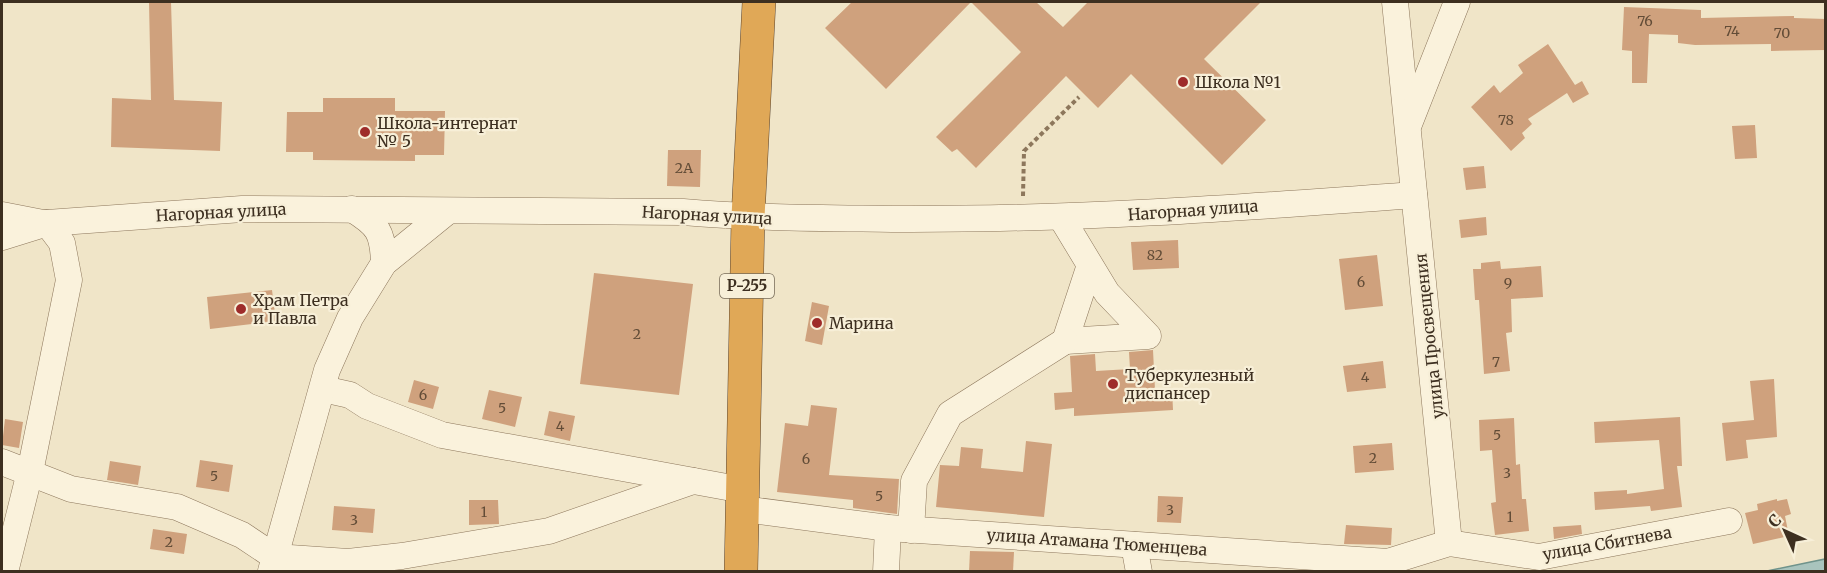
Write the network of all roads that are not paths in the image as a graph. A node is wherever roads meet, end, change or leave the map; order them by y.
1 (759, 2) edge
2 (1395, 2) edge
3 (1457, 2) edge
4 (1408, 129) junction
5 (1414, 195) junction
6 (352, 208) junction
7 (448, 211) junction
8 (2, 214) edge
9 (1061, 217) junction
10 (748, 218) junction
11 (47, 223) junction
12 (2, 237) edge
13 (384, 263) junction
14 (1090, 266) junction
15 (1065, 341) junction
16 (323, 389) junction
17 (2, 462) edge
18 (30, 472) junction
19 (693, 481) junction
20 (743, 500) junction
21 (1729, 521) dead end
22 (900, 529) junction
23 (1449, 543) junction
24 (1134, 545) junction
25 (273, 564) edge
26 (5, 572) edge
27 (741, 572) edge
28 (886, 572) edge
29 (1139, 572) edge

1 - 10 highway, Р-255
2 - 4 street, улица Просвещения
3 - 4 street, улица Просвещения
4 - 5 street, улица Просвещения
5 - 9 street, Нагорная улица
5 - 23 street, улица Просвещения
6 - 7 street, Нагорная улица
6 - 11 street, Нагорная улица
6 - 13 street
7 - 10 street, Нагорная улица
7 - 13 street
8 - 11 street
9 - 10 street, Нагорная улица
9 - 14 street
10 - 20 highway, Р-255
11 - 12 street, Нагорная улица
11 - 18 street
13 - 16 street
14 - 15 street
14 - 15 street
15 - 22 street
16 - 19 street, улица Атамана Тюменцева
16 - 25 street
17 - 18 street
18 - 25 street
18 - 26 street
19 - 20 street, улица Атамана Тюменцева
19 - 25 street
20 - 22 street, улица Атамана Тюменцева
20 - 27 highway, Р-255
21 - 23 street, улица Сбитнева
22 - 24 street, улица Атамана Тюменцева
22 - 28 street
23 - 24 street, улица Атамана Тюменцева
24 - 29 street

